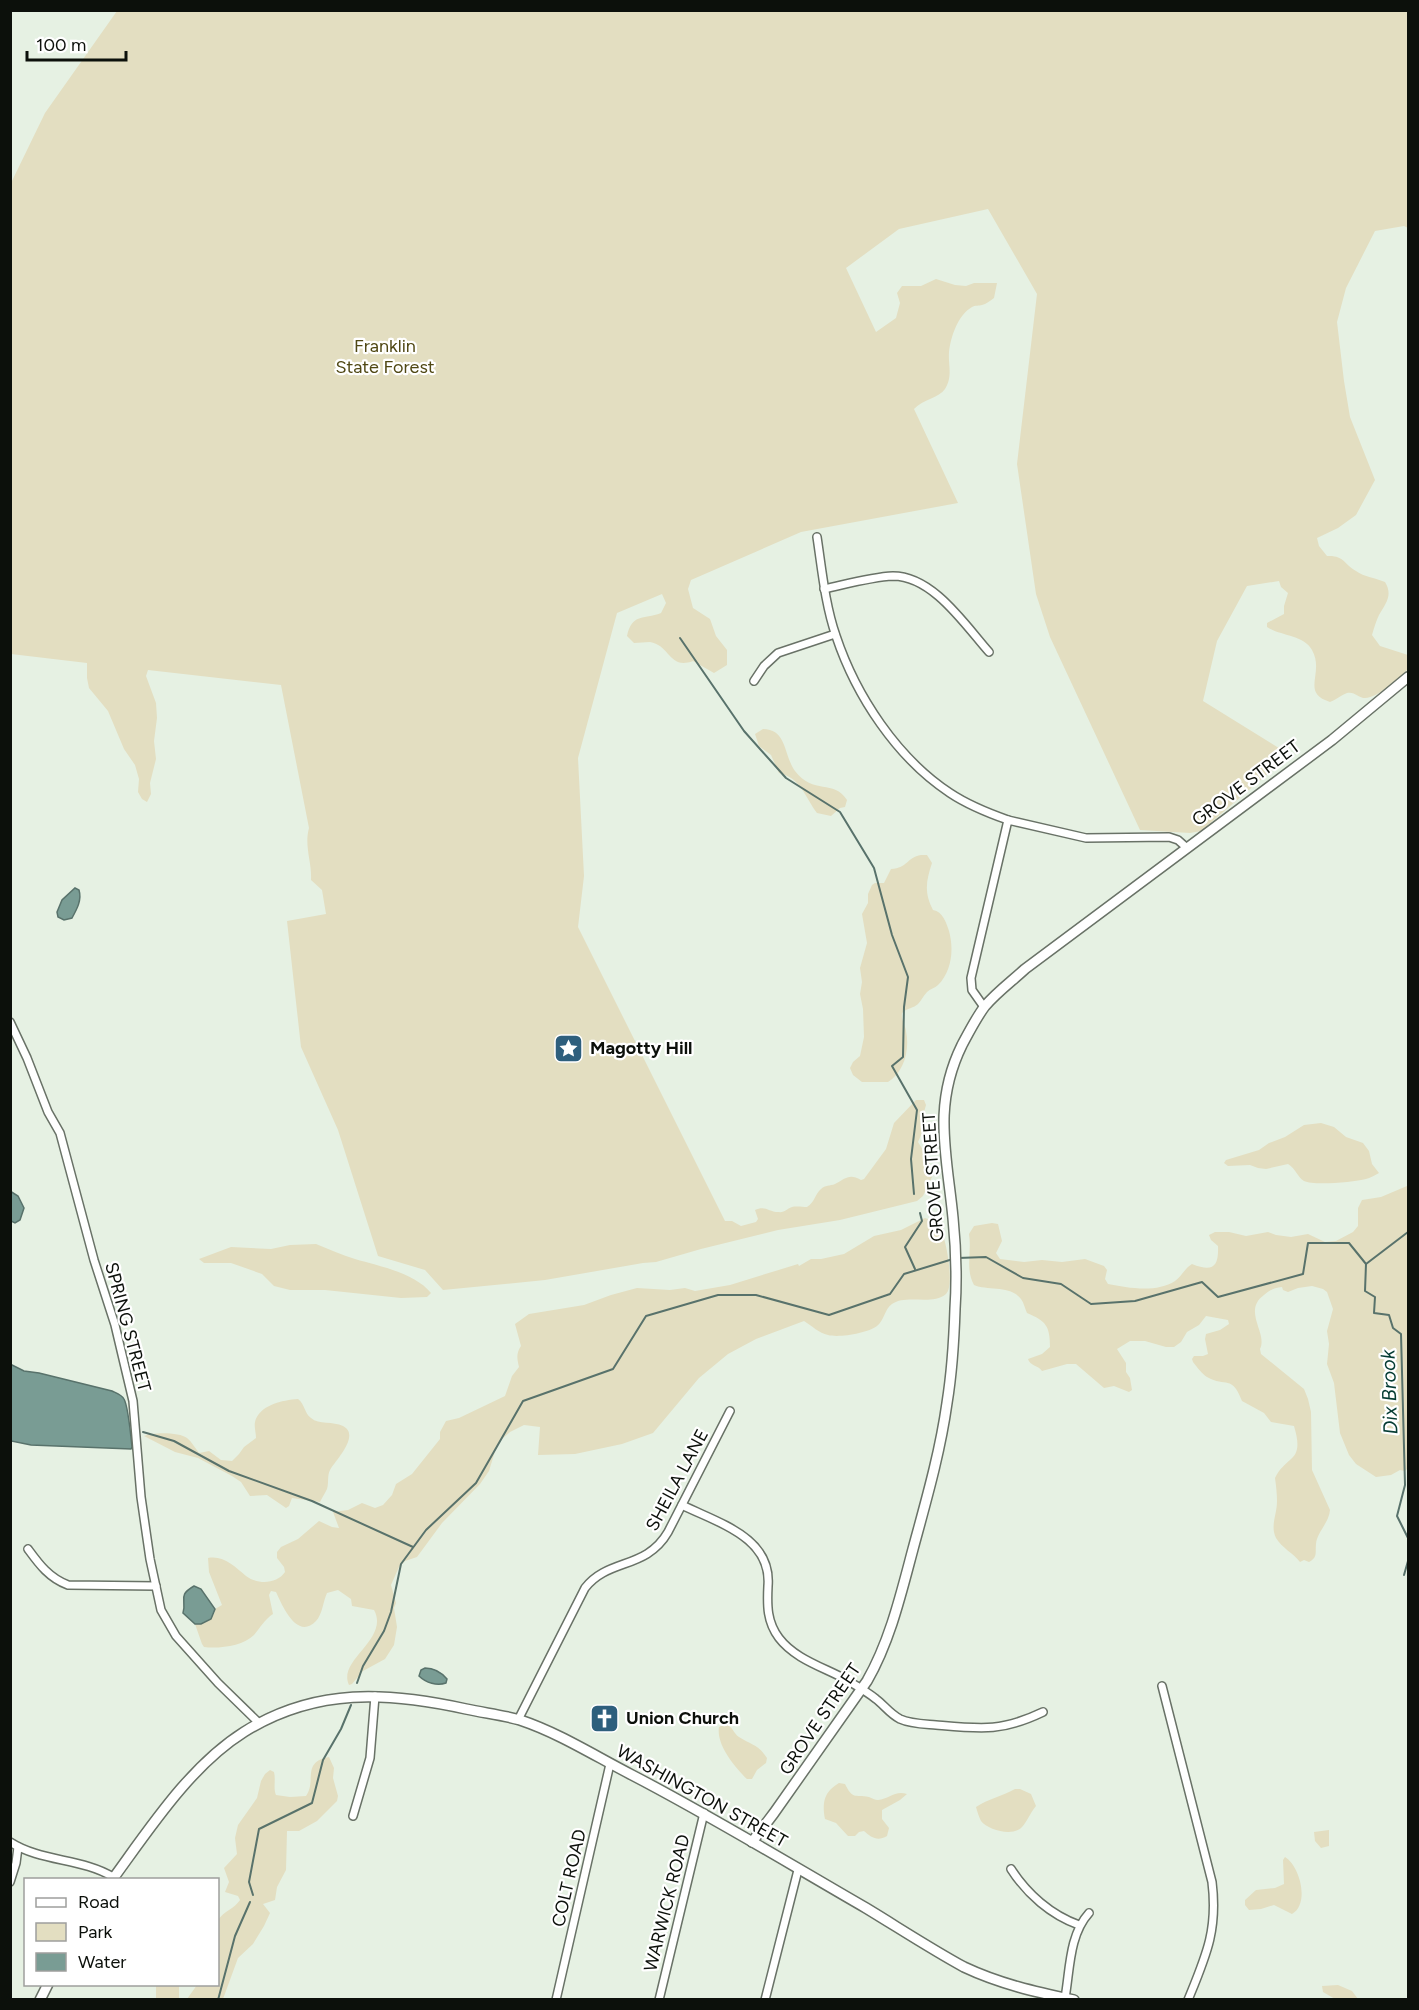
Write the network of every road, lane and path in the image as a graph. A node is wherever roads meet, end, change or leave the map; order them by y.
1 (817, 537) dead end
2 (824, 588) junction
3 (835, 634) junction
4 (989, 652) dead end
5 (1408, 678) edge
6 (754, 681) dead end
7 (1008, 820) junction
8 (1187, 848) junction
9 (984, 1007) junction
10 (10, 1022) edge
11 (730, 1411) dead end
12 (682, 1505) junction
13 (28, 1549) dead end
14 (156, 1586) junction
15 (1162, 1686) dead end
16 (861, 1690) junction
17 (375, 1696) junction
18 (1043, 1712) dead end
19 (518, 1720) junction
20 (259, 1723) junction
21 (610, 1764) junction
22 (704, 1813) junction
23 (353, 1816) dead end
24 (10, 1842) edge
25 (752, 1842) junction
26 (18, 1847) junction
27 (1011, 1869) dead end
28 (798, 1870) junction
29 (111, 1878) edge
30 (114, 1878) edge
31 (10, 1882) edge
32 (1089, 1913) dead end
33 (1080, 1925) junction
34 (47, 1986) edge
35 (1070, 1999) edge
36 (40, 2000) edge
37 (556, 2000) edge
38 (659, 2000) edge
39 (765, 2000) edge
40 (1188, 2000) edge

1 - 2 street
2 - 3 street
2 - 4 street
3 - 6 street
3 - 7 street
5 - 8 main road, GROVE STREET
7 - 8 street
7 - 9 street
8 - 9 main road, GROVE STREET
9 - 16 main road, GROVE STREET
10 - 14 street, SPRING STREET
11 - 12 street, SHEILA LANE
12 - 16 street
12 - 19 street, SHEILA LANE
13 - 14 street
14 - 20 street, SPRING STREET
15 - 40 street
16 - 18 street
16 - 25 main road, GROVE STREET
17 - 19 main road, WASHINGTON STREET
17 - 20 main road, WASHINGTON STREET
17 - 23 street
19 - 21 main road, WASHINGTON STREET
20 - 30 main road, WASHINGTON STREET
21 - 22 main road, WASHINGTON STREET
21 - 37 street, COLT ROAD
22 - 25 main road, WASHINGTON STREET
22 - 38 street, WARWICK ROAD
24 - 26 street
25 - 28 main road, WASHINGTON STREET
26 - 29 street
26 - 31 street
27 - 33 street
28 - 35 main road, WASHINGTON STREET
28 - 39 street
32 - 33 street
33 - 35 street
34 - 36 main road

